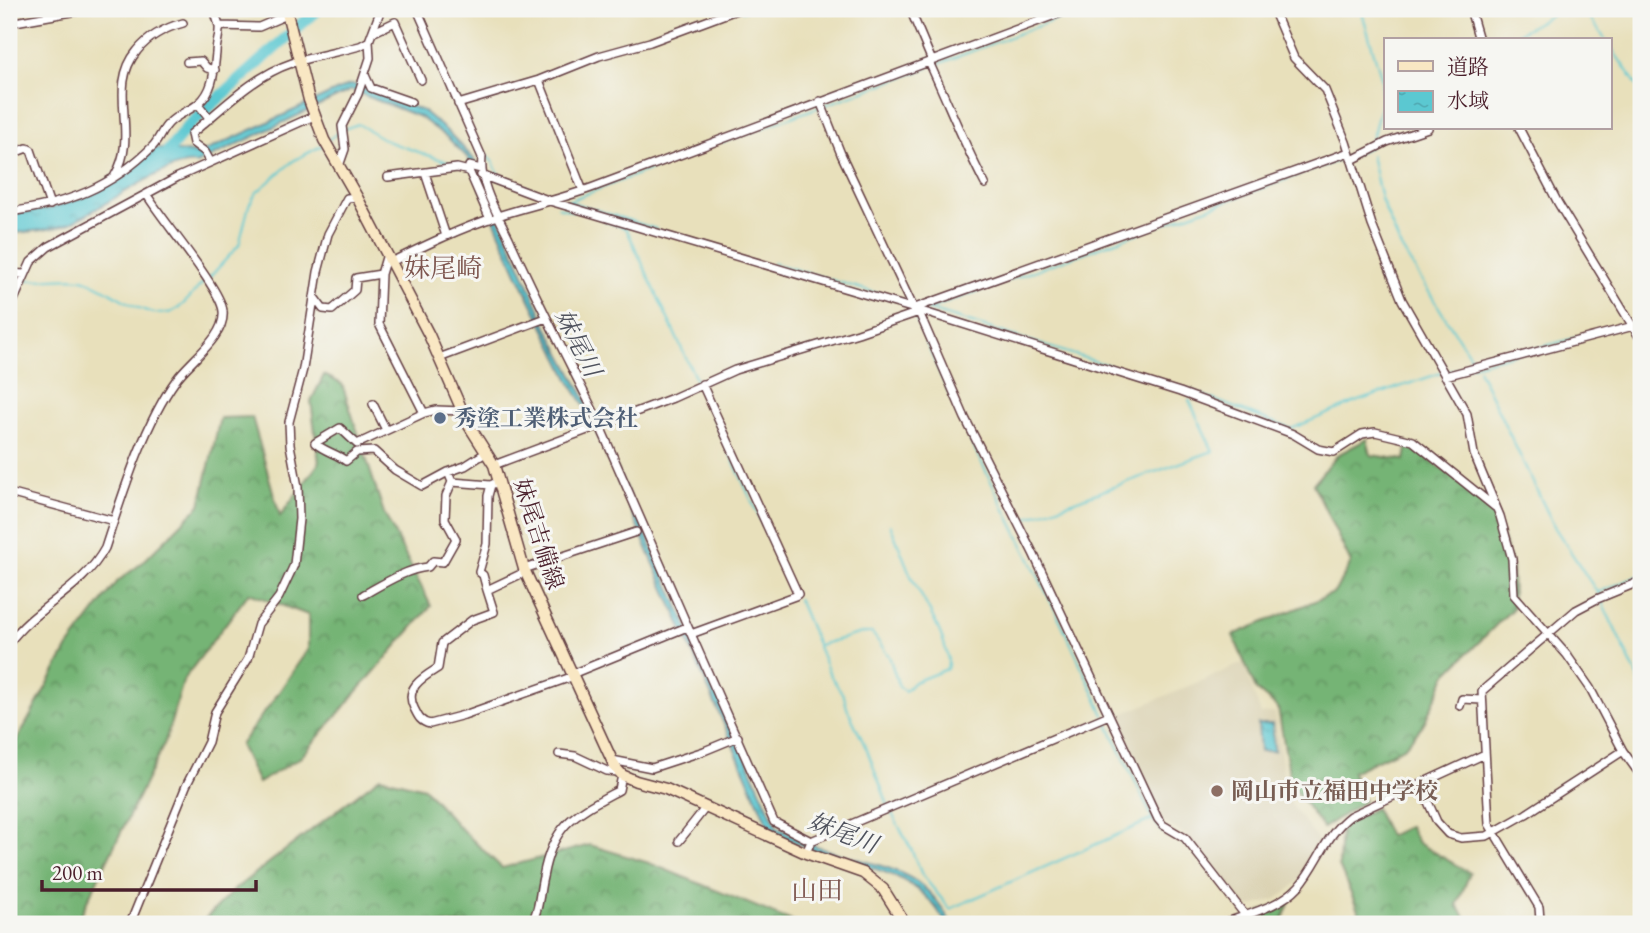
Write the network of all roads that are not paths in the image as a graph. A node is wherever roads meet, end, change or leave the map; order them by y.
1 (89, 9) edge
2 (214, 9) edge
3 (417, 9) edge
4 (739, 9) edge
5 (910, 9) edge
6 (1071, 9) edge
7 (1273, 9) edge
8 (1470, 9) edge
9 (381, 11) edge
10 (287, 15) edge
11 (9, 23) edge
12 (183, 23) dead end
13 (219, 26) junction
14 (370, 37) junction
15 (1478, 38) edge
16 (187, 62) dead end
17 (300, 62) junction
18 (931, 64) junction
19 (215, 70) junction
20 (365, 75) junction
21 (421, 80) dead end
22 (540, 82) junction
23 (411, 102) dead end
24 (460, 104) junction
25 (821, 104) junction
26 (199, 105) junction
27 (312, 109) junction
28 (209, 118) junction
29 (1423, 130) edge
30 (1520, 130) edge
31 (9, 149) edge
32 (1350, 156) junction
33 (208, 157) junction
34 (339, 166) junction
35 (476, 170) junction
36 (425, 173) junction
37 (388, 177) dead end
38 (112, 179) junction
39 (985, 184) dead end
40 (583, 191) junction
41 (147, 195) junction
42 (357, 197) junction
43 (558, 200) junction
44 (50, 205) junction
45 (9, 212) edge
46 (494, 218) junction
47 (446, 236) junction
48 (389, 258) junction
49 (9, 273) edge
50 (381, 274) junction
51 (22, 278) junction
52 (314, 296) junction
53 (917, 310) junction
54 (9, 311) edge
55 (543, 320) junction
56 (1635, 324) edge
57 (1641, 340) edge
58 (439, 358) junction
59 (1444, 373) junction
60 (700, 385) junction
61 (373, 404) dead end
62 (462, 411) junction
63 (424, 413) junction
64 (597, 425) junction
65 (386, 430) junction
66 (487, 452) junction
67 (494, 465) junction
68 (448, 472) junction
69 (452, 482) junction
70 (495, 483) junction
71 (9, 493) edge
72 (1495, 507) junction
73 (114, 521) junction
74 (636, 531) dead end
75 (524, 570) junction
76 (1641, 581) edge
77 (487, 590) junction
78 (363, 595) dead end
79 (686, 630) junction
80 (1548, 634) junction
81 (9, 643) edge
82 (573, 675) junction
83 (1482, 700) junction
84 (1460, 706) dead end
85 (1106, 717) junction
86 (735, 738) junction
87 (1623, 751) junction
88 (559, 754) dead end
89 (1485, 754) junction
90 (611, 760) junction
91 (620, 773) junction
92 (1641, 776) edge
93 (1420, 784) junction
94 (706, 807) junction
95 (1495, 833) junction
96 (679, 841) dead end
97 (811, 841) junction
98 (806, 852) junction
99 (1245, 915) junction
100 (130, 924) edge
101 (531, 924) edge
102 (905, 924) edge
103 (1222, 924) edge
104 (1538, 924) edge

1 - 11 street
2 - 13 street
3 - 24 street
4 - 22 street
5 - 18 street
6 - 18 street
7 - 32 street
8 - 15 street
9 - 14 street
10 - 13 street
10 - 17 main road, 妹尾吉備線
12 - 38 street
13 - 19 street
14 - 17 street
14 - 20 street
14 - 21 street
16 - 19 street
17 - 27 main road, 妹尾吉備線
17 - 28 street
18 - 25 street
18 - 39 street
19 - 26 street
20 - 23 street
20 - 34 street
22 - 24 street
22 - 40 street
24 - 35 street
25 - 40 street
25 - 53 street
26 - 28 street
26 - 38 street
27 - 33 street
27 - 34 main road, 妹尾吉備線
28 - 33 street
29 - 32 street
30 - 56 street
31 - 44 street
32 - 53 street
32 - 59 street
33 - 41 street
34 - 42 main road, 妹尾吉備線
35 - 36 street
35 - 43 street
35 - 46 street
35 - 46 street
36 - 37 street
36 - 47 street
38 - 44 street
40 - 43 street
41 - 51 street
41 - 73 street
42 - 48 main road, 妹尾吉備線
42 - 52 street
43 - 46 street
43 - 53 street
44 - 45 street
46 - 47 street
46 - 55 street
47 - 48 street
48 - 50 street
48 - 58 main road, 妹尾吉備線
49 - 51 street
50 - 52 street
50 - 63 street
51 - 54 street
52 - 100 street
53 - 60 street
53 - 72 street
53 - 85 street
55 - 58 street
55 - 64 street
56 - 57 street
56 - 59 street
58 - 62 main road, 妹尾吉備線
59 - 72 street
60 - 64 street
60 - 79 street
61 - 65 street
62 - 63 street
62 - 66 main road, 妹尾吉備線
63 - 65 street
64 - 67 street
64 - 79 street
65 - 68 street
66 - 67 main road, 妹尾吉備線
66 - 68 street
67 - 70 main road, 妹尾吉備線
68 - 69 street
69 - 70 street
69 - 78 street
70 - 75 main road, 妹尾吉備線
70 - 77 street
71 - 73 street
72 - 80 street
73 - 81 street
74 - 75 street
75 - 77 street
75 - 82 main road, 妹尾吉備線
76 - 80 street
77 - 82 street
79 - 82 street
79 - 86 street
80 - 83 street
80 - 87 street
82 - 90 main road, 妹尾吉備線
83 - 84 street
83 - 89 street
85 - 97 street
85 - 99 street
86 - 90 street
86 - 97 street
87 - 92 street
87 - 95 street
88 - 91 street
89 - 93 street
89 - 95 street
90 - 91 main road, 妹尾吉備線
91 - 94 main road
91 - 101 street
93 - 95 street
93 - 99 street
94 - 96 street
94 - 98 main road
95 - 104 street
97 - 98 street
98 - 102 main road
99 - 103 street

